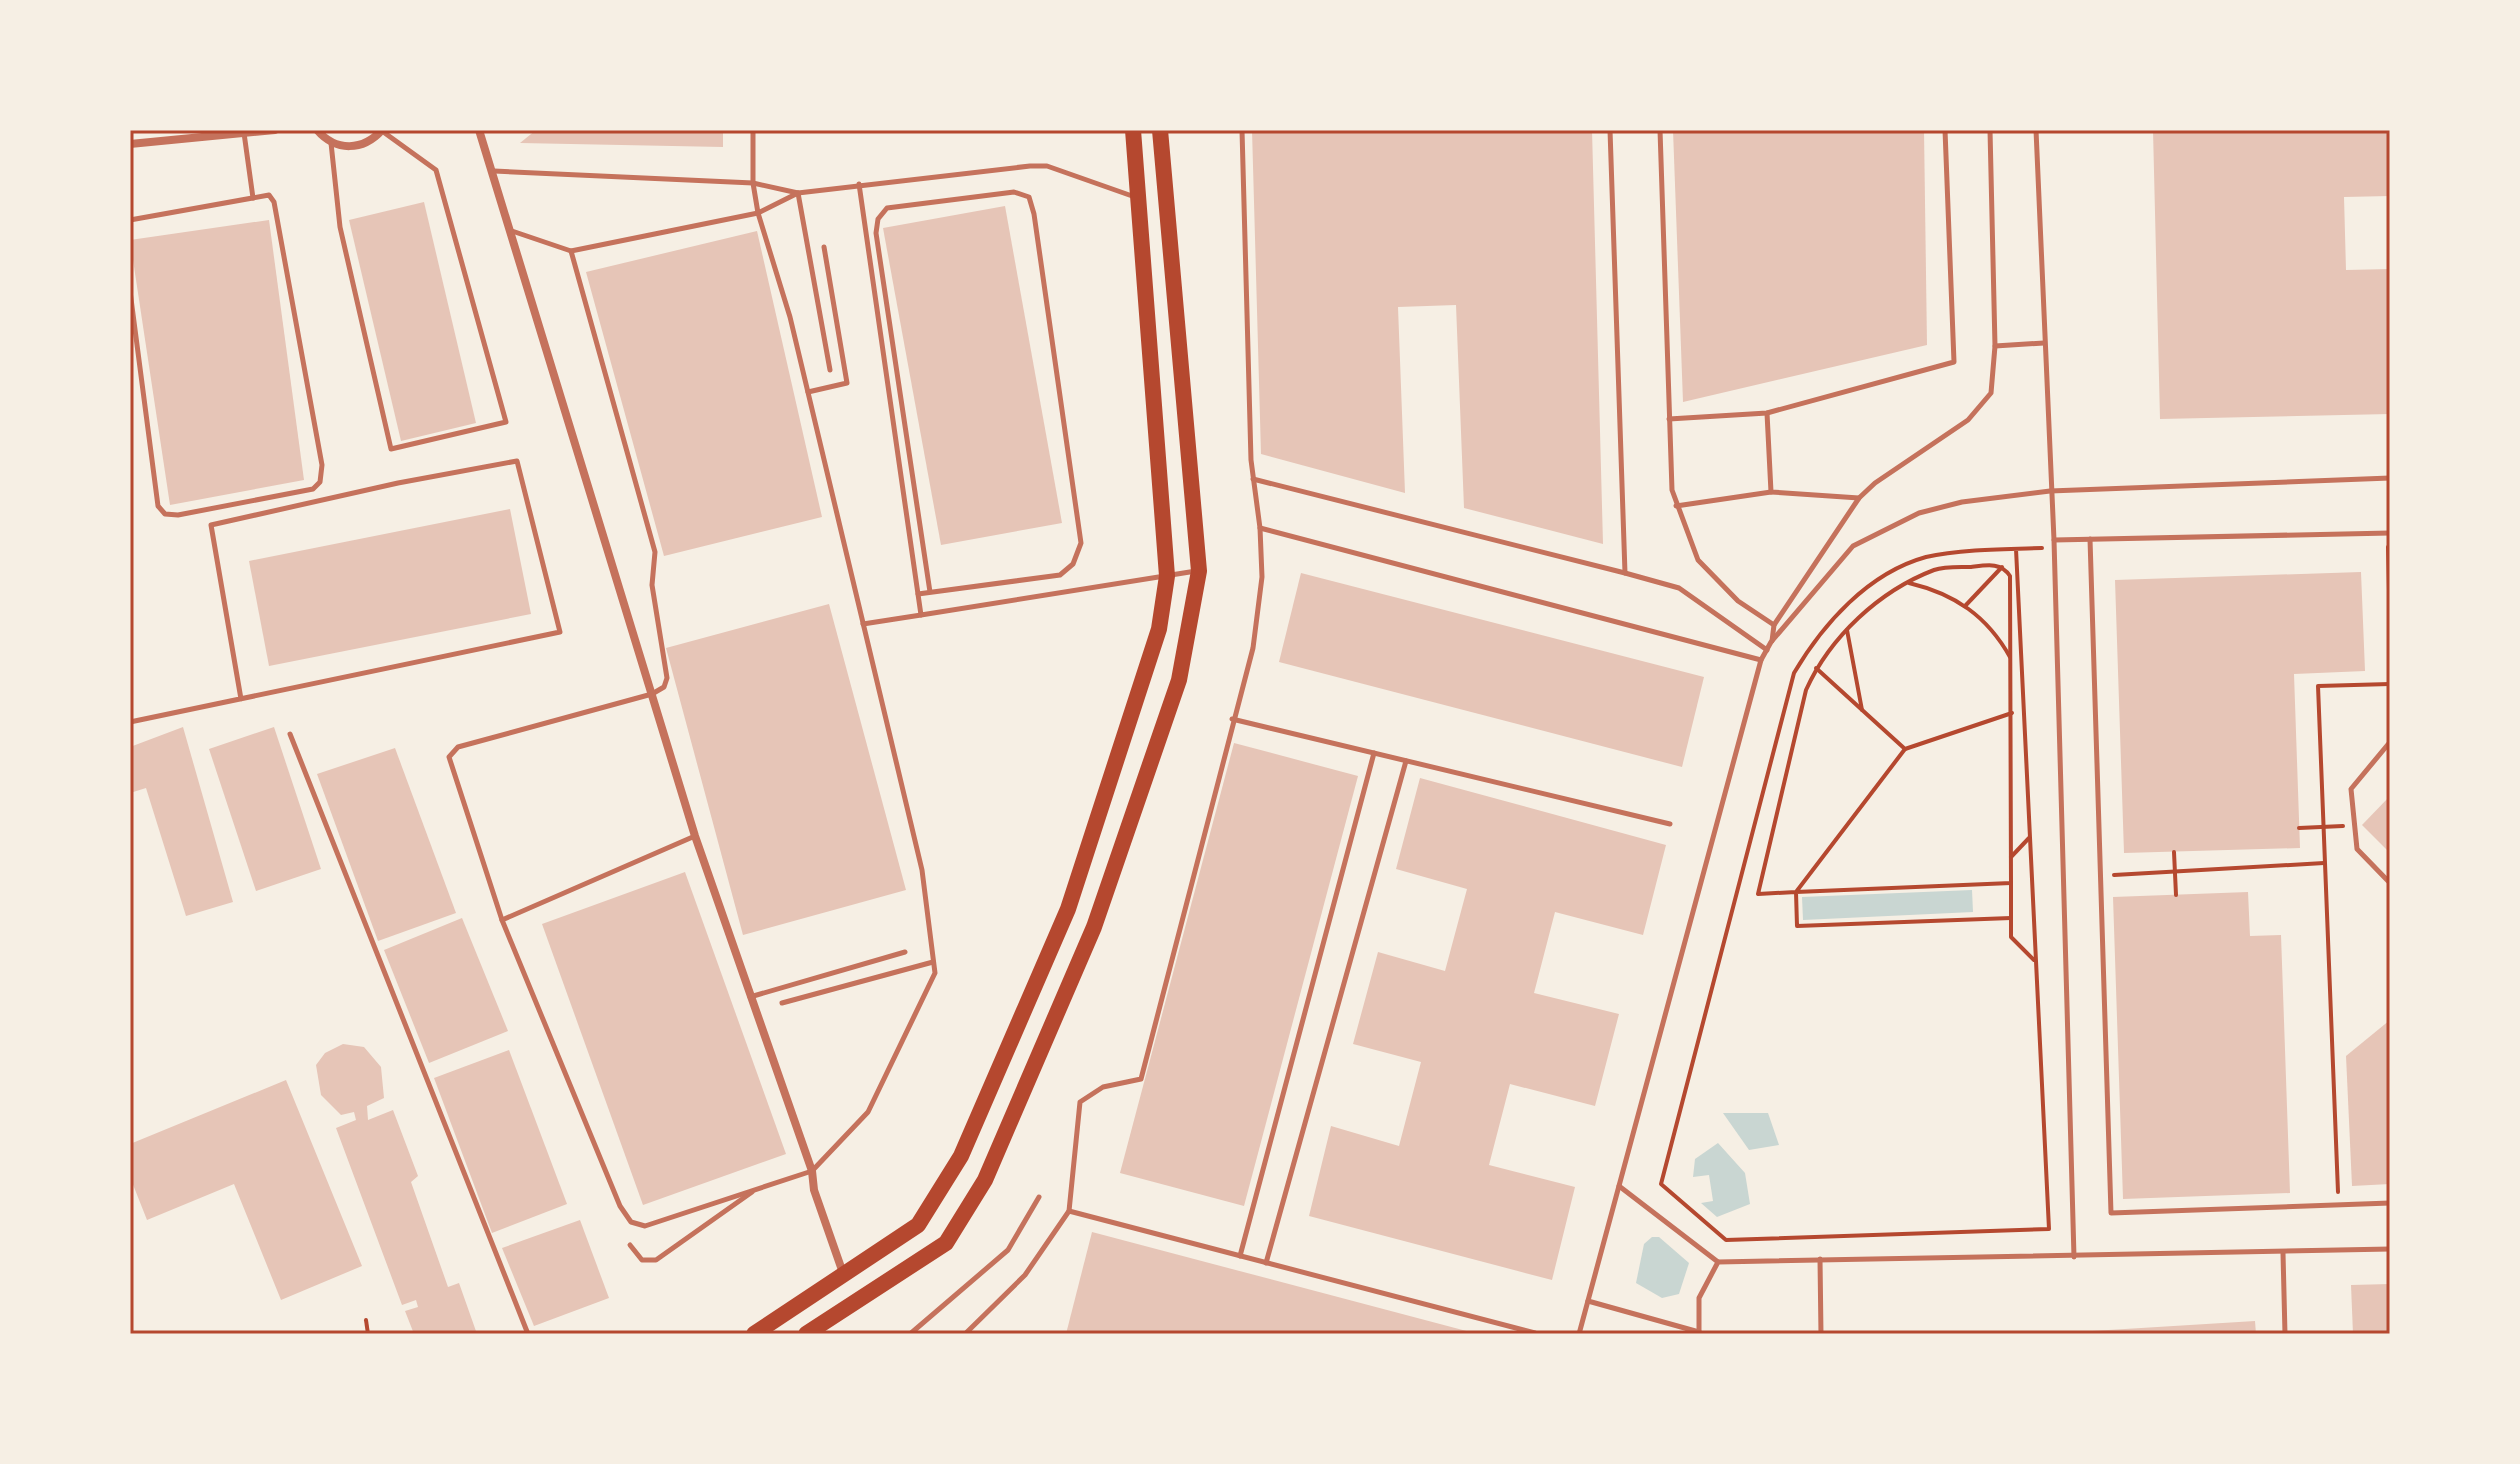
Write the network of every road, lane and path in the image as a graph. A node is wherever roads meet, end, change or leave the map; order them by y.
1 (275, 130) edge
2 (317, 130) edge
3 (382, 130) edge
4 (479, 130) edge
5 (753, 130) edge
6 (1133, 130) edge
7 (1160, 130) edge
8 (1242, 130) edge
9 (1610, 130) edge
10 (1660, 130) edge
11 (1945, 130) edge
12 (1990, 130) edge
13 (2036, 130) edge
14 (244, 133) junction
15 (330, 142) junction
16 (130, 144) edge
17 (494, 171) junction
18 (753, 183) junction
19 (859, 184) junction
20 (798, 193) junction
21 (253, 198) junction
22 (1140, 198) junction
23 (758, 213) junction
24 (130, 220) edge
25 (512, 231) junction
26 (824, 247) dead end
27 (571, 251) junction
28 (130, 291) edge
29 (2044, 343) junction
30 (1995, 346) junction
31 (830, 370) dead end
32 (808, 392) junction
33 (1767, 413) junction
34 (1669, 419) junction
35 (2390, 478) edge
36 (1253, 479) junction
37 (2050, 491) junction
38 (1771, 492) junction
39 (1859, 498) junction
40 (1676, 506) junction
41 (1260, 528) junction
42 (2389, 533) edge
43 (2090, 539) junction
44 (2054, 544) junction
45 (2016, 549) junction
46 (2002, 567) junction
47 (1199, 571) junction
48 (1625, 573) junction
49 (1167, 576) junction
50 (1909, 583) junction
51 (930, 592) junction
52 (918, 594) junction
53 (1966, 605) junction
54 (921, 615) junction
55 (863, 624) junction
56 (1774, 625) junction
57 (1847, 630) junction
58 (2390, 633) edge
59 (1771, 642) junction
60 (1767, 650) junction
61 (2011, 659) junction
62 (1761, 660) junction
63 (1816, 668) junction
64 (2390, 684) edge
65 (652, 694) junction
66 (241, 699) junction
67 (1862, 711) junction
68 (2012, 713) junction
69 (1232, 719) junction
70 (130, 722) edge
71 (290, 734) dead end
72 (2390, 742) edge
73 (1905, 749) junction
74 (1374, 753) junction
75 (1406, 761) junction
76 (1670, 824) dead end
77 (2346, 825) dead end
78 (2299, 828) dead end
79 (695, 836) junction
80 (2030, 838) junction
81 (2174, 852) dead end
82 (2011, 857) junction
83 (2324, 863) junction
84 (2100, 875) junction
85 (2011, 883) junction
86 (2390, 883) edge
87 (1796, 892) junction
88 (2176, 895) dead end
89 (2011, 918) junction
90 (502, 920) junction
91 (905, 952) dead end
92 (933, 962) junction
93 (2036, 962) junction
94 (749, 997) junction
95 (782, 1003) dead end
96 (812, 1171) junction
97 (1619, 1186) junction
98 (752, 1192) junction
99 (1039, 1197) dead end
100 (2390, 1203) edge
101 (2338, 1205) junction
102 (1069, 1211) junction
103 (630, 1245) dead end
104 (2390, 1249) edge
105 (2283, 1253) junction
106 (1240, 1256) junction
107 (2074, 1257) junction
108 (1820, 1259) junction
109 (1718, 1262) junction
110 (1266, 1263) junction
111 (843, 1273) junction
112 (1588, 1301) junction
113 (366, 1320) dead end
114 (1535, 1333) edge
115 (1699, 1333) edge
116 (368, 1334) edge
117 (528, 1334) edge
118 (754, 1334) edge
119 (806, 1334) edge
120 (910, 1334) edge
121 (965, 1334) edge
122 (1579, 1334) edge
123 (1821, 1334) edge
124 (2285, 1334) edge

1 - 14 street
2 - 15 street
3 - 15 street
3 - 15 lane
4 - 17 street
5 - 18 lane
6 - 22 main road
7 - 47 main road
8 - 36 lane
9 - 48 lane
10 - 34 lane
11 - 33 lane
12 - 30 lane
13 - 29 lane
14 - 16 street
14 - 21 lane
17 - 18 lane
17 - 25 street
18 - 20 lane
18 - 23 lane
19 - 20 lane
19 - 22 lane
19 - 52 lane
20 - 23 lane
20 - 31 lane
21 - 24 lane
21 - 28 lane
22 - 49 main road
23 - 27 lane
23 - 32 lane
25 - 27 lane
25 - 65 street
26 - 32 lane
27 - 65 lane
29 - 30 lane
29 - 37 lane
30 - 39 lane
32 - 55 lane
33 - 34 lane
33 - 38 lane
34 - 40 lane
35 - 37 lane
36 - 41 lane
36 - 48 lane
37 - 44 lane
37 - 59 lane
38 - 39 lane
38 - 40 lane
39 - 56 lane
40 - 56 lane
41 - 62 lane
41 - 69 lane
42 - 43 lane
42 - 58 path
43 - 44 lane
43 - 84 lane
44 - 45 path
44 - 107 lane
45 - 80 path
45 - 93 path
46 - 50 path
46 - 53 path
46 - 61 path
47 - 49 lane
47 - 119 main road
48 - 60 lane
49 - 54 lane
49 - 111 main road
50 - 53 path
50 - 57 path
51 - 51 lane
51 - 52 lane
52 - 54 lane
53 - 61 path
54 - 55 lane
55 - 92 lane
56 - 59 lane
57 - 63 path
57 - 67 path
59 - 60 lane
60 - 62 lane
61 - 68 path
62 - 97 lane
63 - 67 path
63 - 87 path
64 - 83 path
65 - 79 street
65 - 90 lane
66 - 66 lane
66 - 70 lane
67 - 73 path
68 - 73 path
68 - 82 path
69 - 74 lane
69 - 102 lane
71 - 117 lane
72 - 86 lane
73 - 87 path
74 - 75 lane
74 - 106 lane
75 - 76 lane
75 - 110 lane
77 - 78 path
79 - 90 lane
79 - 94 street
80 - 82 path
80 - 93 path
81 - 88 path
82 - 85 path
83 - 84 path
83 - 101 path
84 - 101 lane
85 - 87 path
85 - 89 path
87 - 89 path
89 - 93 path
90 - 98 lane
91 - 94 lane
92 - 95 lane
92 - 96 lane
94 - 96 street
96 - 98 lane
96 - 111 street
97 - 109 lane
97 - 112 lane
98 - 103 lane
99 - 120 lane
100 - 101 lane
102 - 106 lane
102 - 121 lane
104 - 105 lane
105 - 107 lane
105 - 124 lane
106 - 110 lane
107 - 108 lane
108 - 109 lane
108 - 123 lane
109 - 115 lane
110 - 114 lane
111 - 118 main road
112 - 115 lane
112 - 122 lane
113 - 116 path

